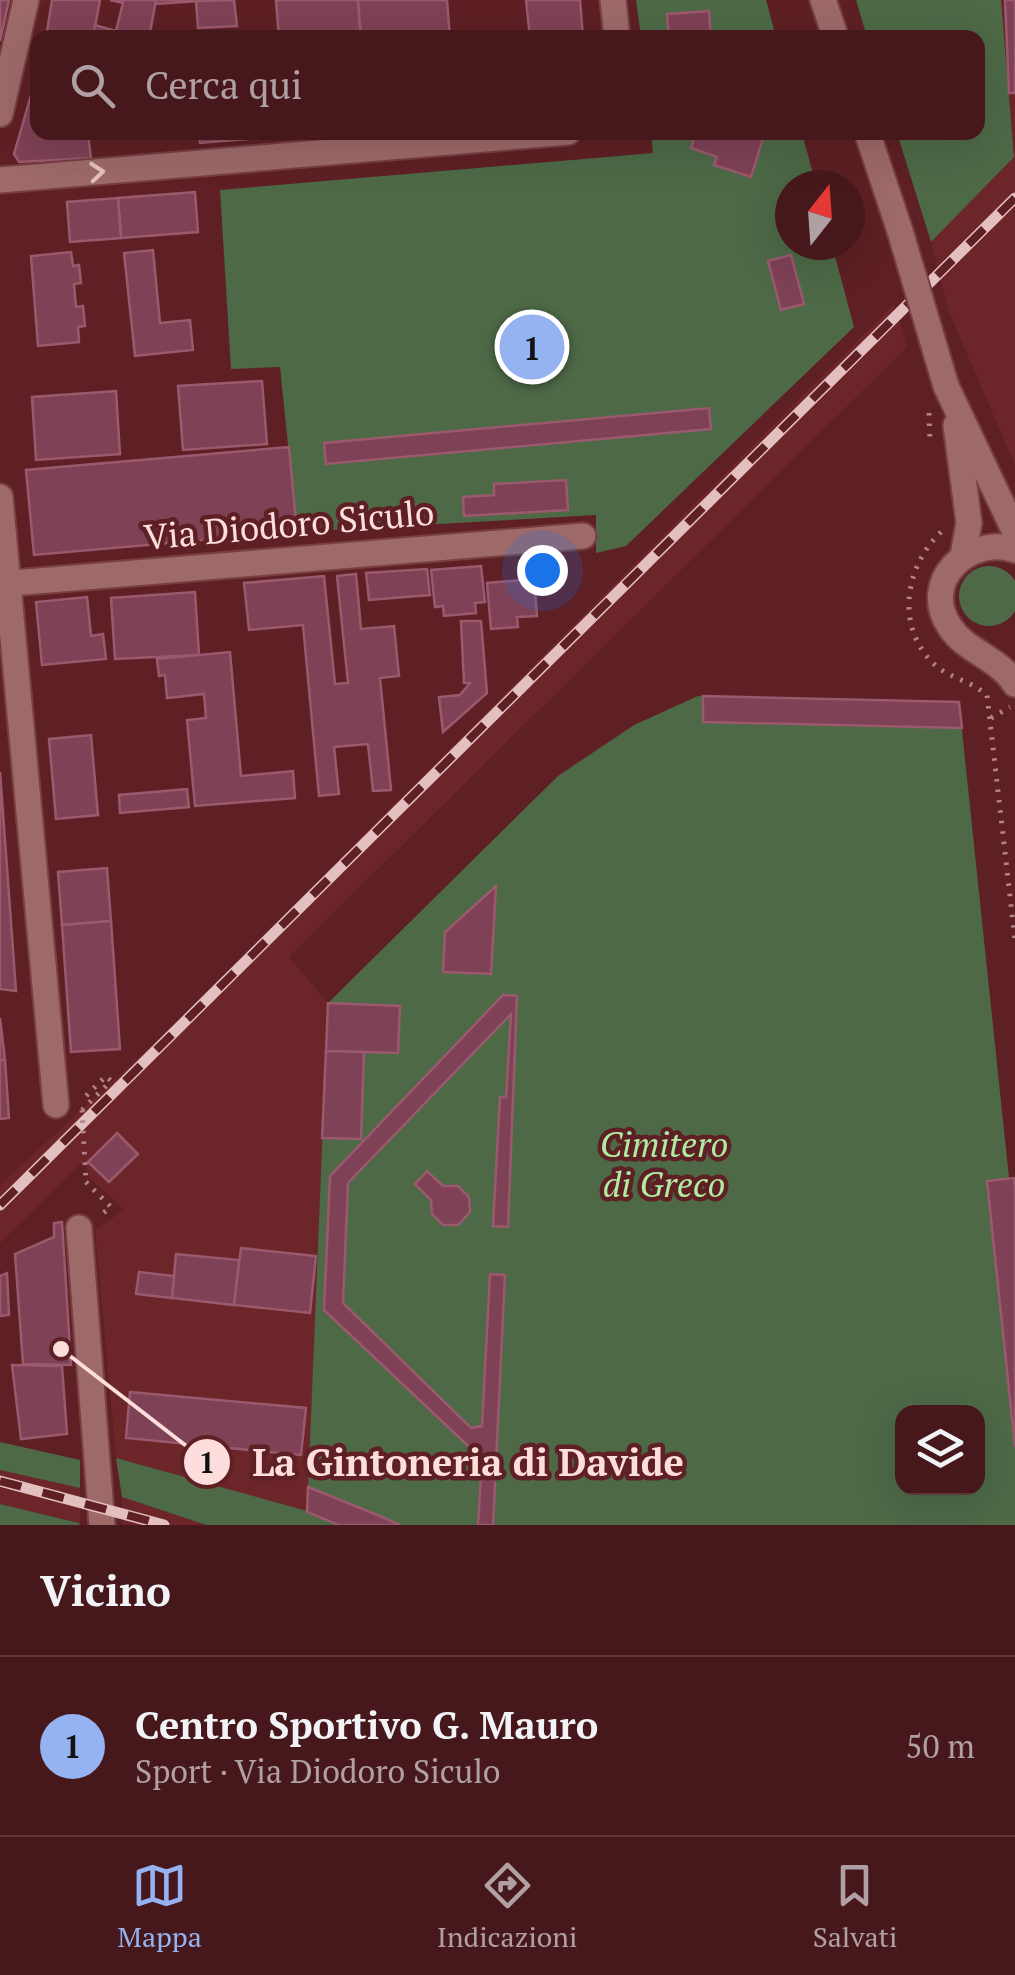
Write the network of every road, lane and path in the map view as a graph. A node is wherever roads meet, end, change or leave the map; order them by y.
1 (26, 0) edge
2 (614, 0) edge
3 (823, 0) edge
4 (616, 30) edge
5 (833, 30) edge
6 (0, 114) edge
7 (473, 140) edge
8 (870, 140) edge
9 (0, 180) edge
10 (944, 399) junction
11 (932, 448) dead end
12 (0, 497) edge
13 (946, 528) dead end
14 (1015, 532) edge
15 (584, 536) dead end
16 (1015, 550) edge
17 (963, 555) junction
18 (3, 584) edge
19 (1015, 646) edge
20 (979, 649) junction
21 (1015, 684) edge
22 (1015, 705) edge
23 (991, 718) junction
24 (1015, 940) edge
25 (84, 1100) dead end
26 (56, 1106) dead end
27 (86, 1224) joint
28 (102, 1525) edge

1 - 6 street
2 - 4 street
3 - 5 street
9 -> 7 street
8 - 10 street, bridge
10 - 11 path
10 - 14 street
10 - 17 street
12 - 18 street
13 - 23 path
15 - 18 street, Via Diodoro Siculo
16 - 17 street
17 - 20 street
18 - 26 street
19 - 20 street
20 - 21 street
22 - 23 path
23 - 24 path
25 - 27 path, bridge
27 - 28 street

